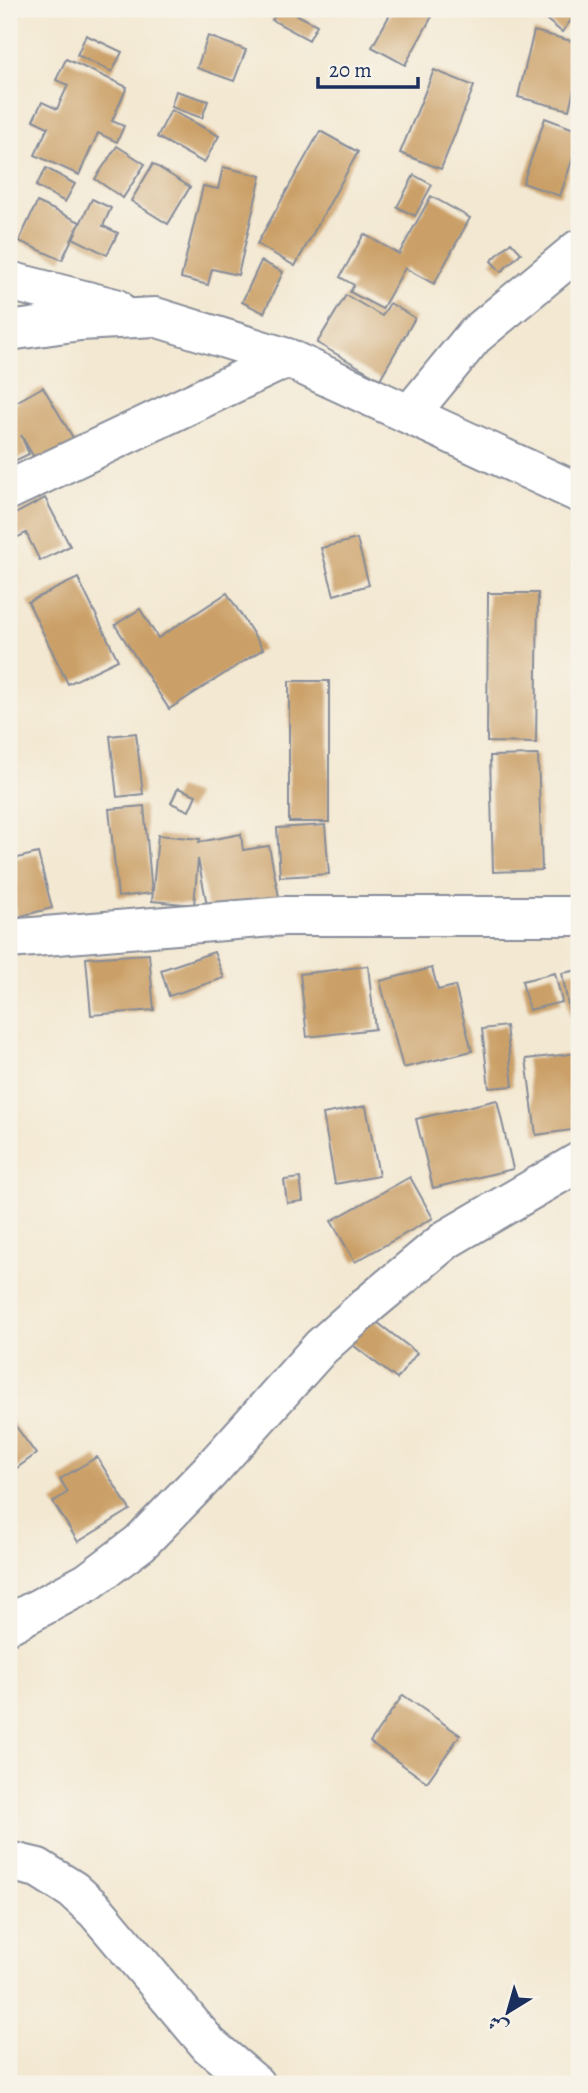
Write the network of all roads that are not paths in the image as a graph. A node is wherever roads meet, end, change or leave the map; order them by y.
1 (579, 249) edge
2 (9, 281) edge
3 (155, 317) junction
4 (9, 331) edge
5 (287, 358) junction
6 (410, 414) junction
7 (9, 490) edge
8 (579, 493) edge
9 (579, 916) edge
10 (9, 939) edge
11 (579, 1162) edge
12 (9, 1624) edge
13 (9, 1861) edge
14 (255, 2084) edge

1 - 6 street
2 - 3 street
3 - 4 street
3 - 5 street
5 - 6 street
5 - 7 street
6 - 8 street
9 - 10 street
11 - 12 street
13 - 14 street

